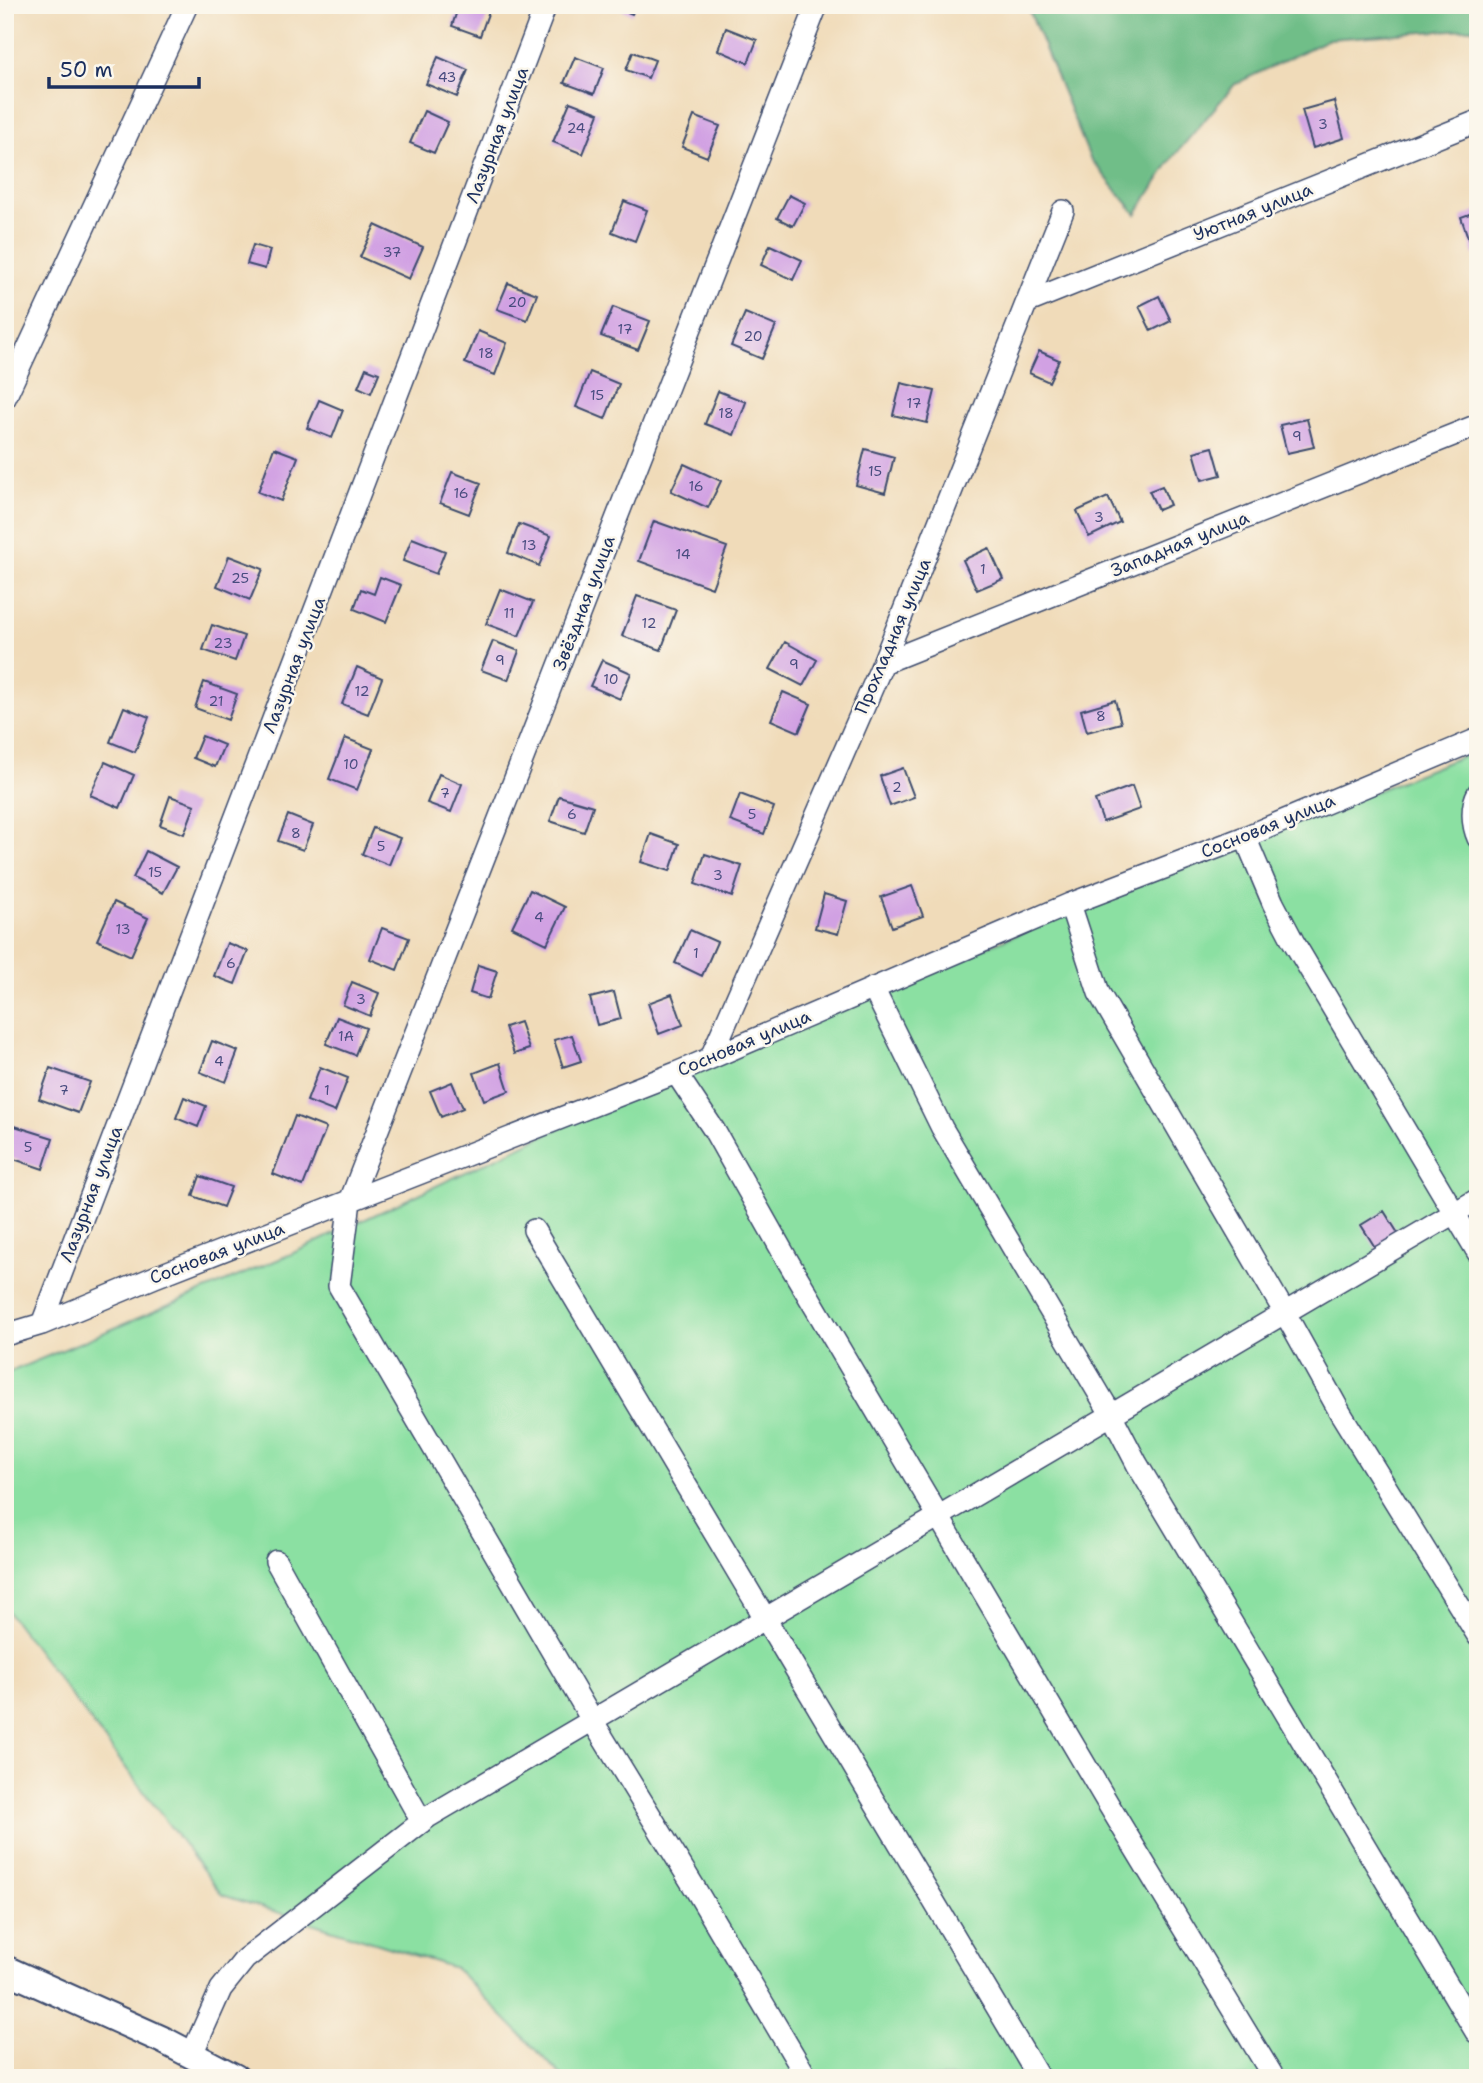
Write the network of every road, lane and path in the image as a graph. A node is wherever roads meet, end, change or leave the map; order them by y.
1 (187, 5) edge
2 (546, 5) edge
3 (817, 5) edge
4 (1478, 121) edge
5 (1063, 211) dead end
6 (1028, 302) junction
7 (5, 398) edge
8 (1478, 425) edge
9 (883, 663) junction
10 (1478, 739) edge
11 (1478, 793) edge
12 (1245, 837) junction
13 (1478, 838) edge
14 (1070, 904) junction
15 (873, 988) junction
16 (711, 1057) junction
17 (676, 1073) junction
18 (1478, 1199) edge
19 (350, 1201) junction
20 (1454, 1213) junction
21 (534, 1230) dead end
22 (1478, 1253) edge
23 (1285, 1313) junction
24 (42, 1324) junction
25 (5, 1335) edge
26 (1111, 1414) junction
27 (939, 1515) junction
28 (276, 1561) dead end
29 (764, 1618) junction
30 (1478, 1636) edge
31 (592, 1720) junction
32 (422, 1822) junction
33 (5, 1969) edge
34 (1476, 2032) dead end
35 (192, 2054) junction
36 (236, 2078) edge
37 (807, 2078) edge
38 (1039, 2078) edge
39 (1274, 2078) edge

1 - 7 street
2 - 24 street, Лазурная улица
3 - 19 street, Звёздная улица
4 - 6 street, Уютная улица
5 - 6 street, Прохладная улица
6 - 9 street, Прохладная улица
8 - 9 street, Западная улица
9 - 16 street, Прохладная улица
10 - 12 street, Сосновая улица
11 - 13 street
12 - 14 street, Сосновая улица
12 - 20 street
14 - 15 street, Сосновая улица
14 - 23 street
15 - 16 street, Сосновая улица
15 - 26 street
16 - 17 street, Сосновая улица
17 - 19 street, Сосновая улица
17 - 27 street
18 - 20 street
19 - 24 street, Сосновая улица
19 - 31 street, Звёздная улица
20 - 22 street
20 - 23 street
21 - 29 street
23 - 26 street
23 - 30 street
24 - 25 street, Сосновая улица
26 - 27 street
26 - 34 street
27 - 29 street
27 - 39 street
28 - 32 street
29 - 31 street
29 - 38 street
31 - 32 street
31 - 37 street, Звёздная улица
32 - 35 street
33 - 35 street
35 - 36 street

